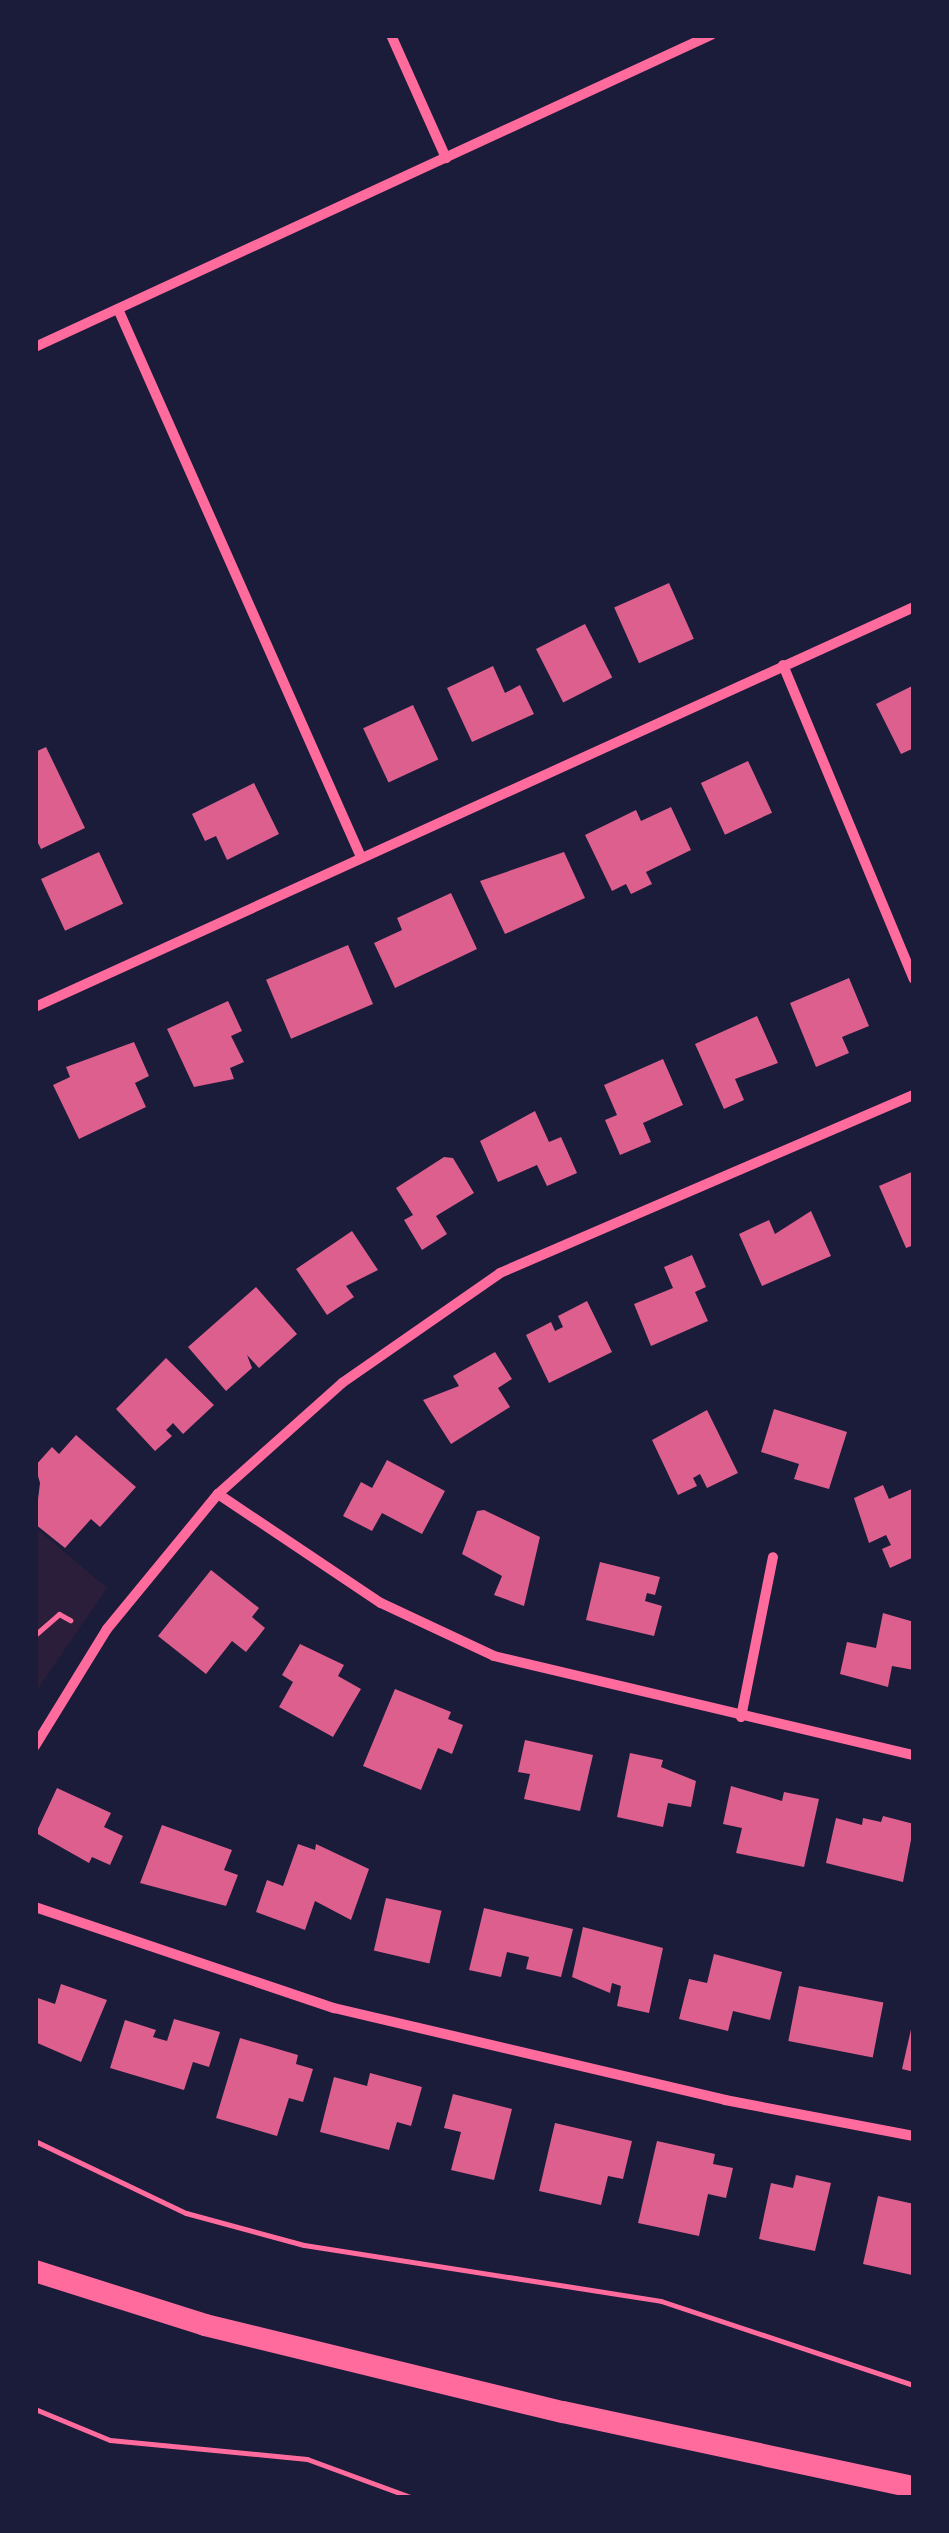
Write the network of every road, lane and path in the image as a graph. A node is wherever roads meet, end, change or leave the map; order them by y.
1 (391, 35) edge
2 (711, 35) edge
3 (446, 158) junction
4 (118, 309) junction
5 (35, 347) edge
6 (914, 607) edge
7 (783, 665) junction
8 (360, 857) junction
9 (914, 979) edge
10 (35, 1007) edge
11 (914, 1095) edge
12 (218, 1494) junction
13 (773, 1558) dead end
14 (70, 1620) dead end
15 (35, 1635) edge
16 (741, 1717) junction
17 (35, 1746) edge
18 (914, 1755) edge
19 (35, 1907) edge
20 (914, 2136) edge
21 (35, 2142) edge
22 (35, 2271) edge
23 (914, 2386) edge
24 (35, 2409) edge
25 (914, 2487) edge
26 (414, 2498) edge

1 - 3 street
2 - 3 street
3 - 4 street
4 - 5 street
4 - 8 street
6 - 7 street
7 - 8 street
7 - 9 street
8 - 10 street
11 - 12 street
12 - 16 street
12 - 17 street
13 - 16 street
14 - 15 path
16 - 18 street
19 - 20 street
21 - 23 path
22 - 25 main road
24 - 26 path

